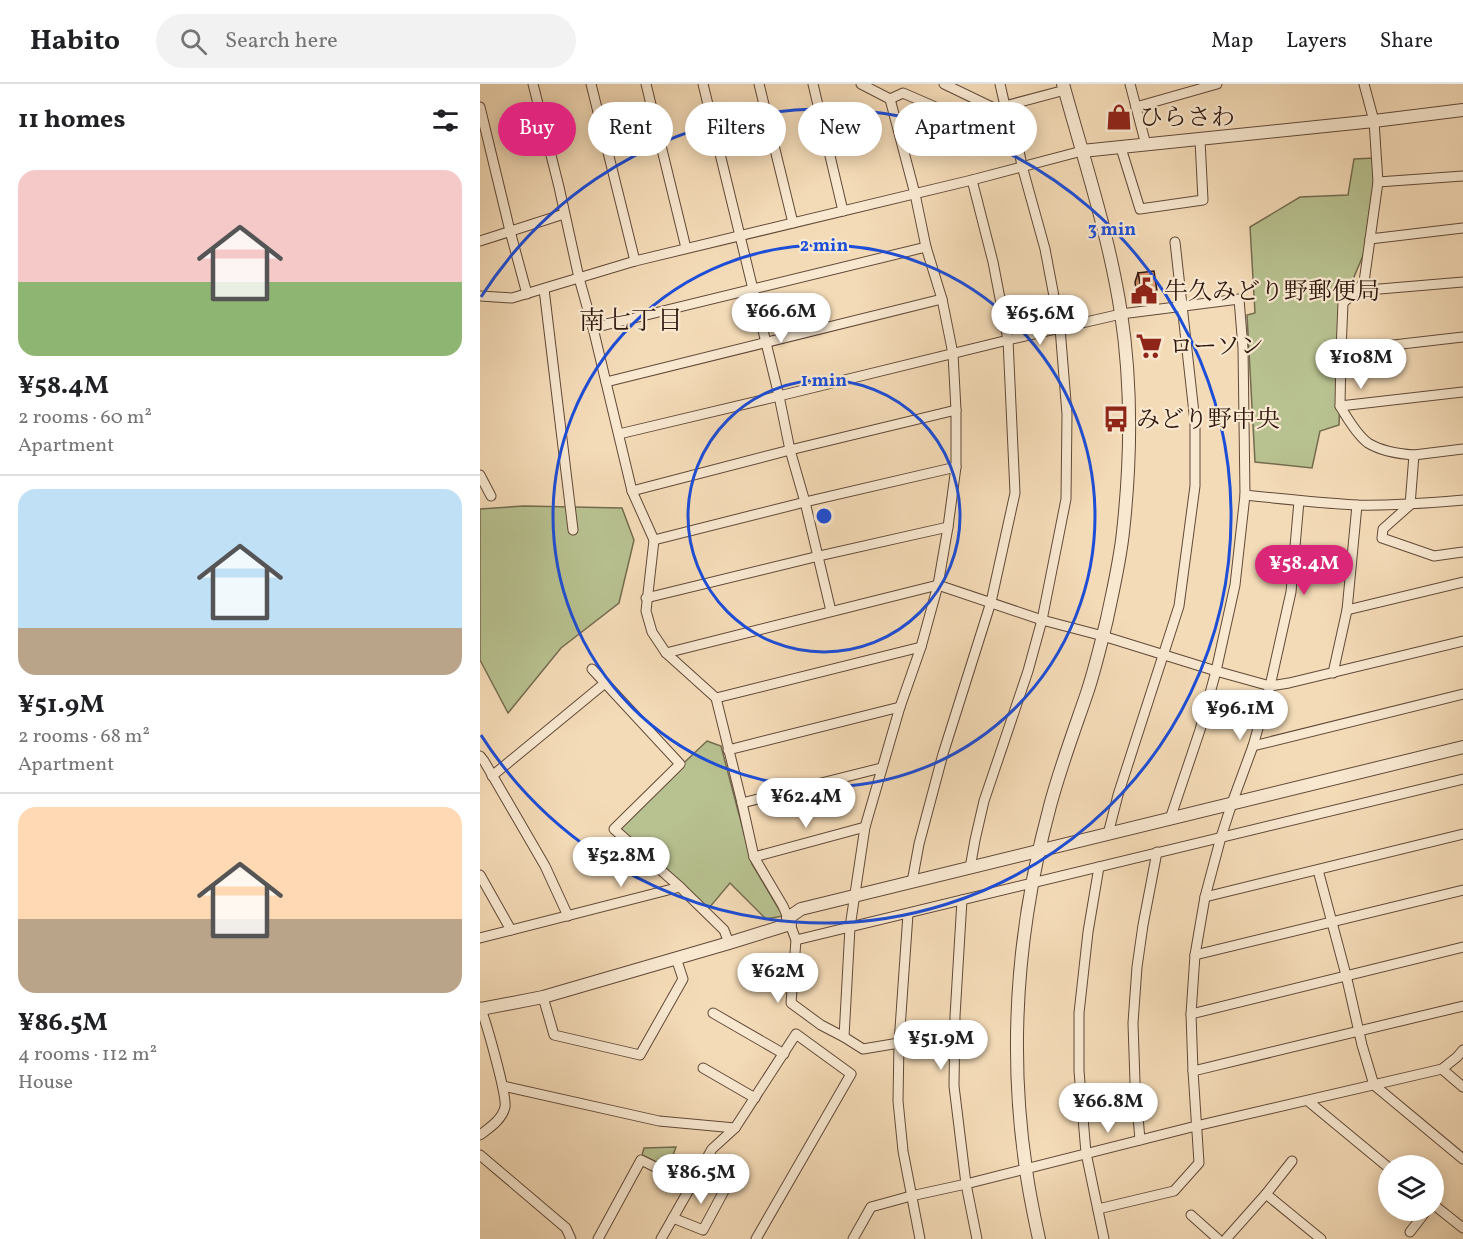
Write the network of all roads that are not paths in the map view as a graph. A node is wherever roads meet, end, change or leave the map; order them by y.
1 (533, 84) edge
2 (591, 84) edge
3 (646, 84) edge
4 (703, 84) edge
5 (759, 84) edge
6 (813, 84) edge
7 (861, 84) edge
8 (944, 84) edge
9 (1000, 84) edge
10 (1130, 84) edge
11 (1217, 84) edge
12 (1364, 84) edge
13 (1064, 87) edge
14 (890, 99) junction
15 (981, 102) edge
16 (1004, 102) edge
17 (1017, 102) edge
18 (480, 107) edge
19 (1136, 107) junction
20 (1463, 110) edge
21 (1374, 121) junction
22 (1200, 140) junction
23 (1146, 145) junction
24 (1121, 148) junction
25 (1083, 151) junction
26 (1022, 166) junction
27 (1463, 176) edge
28 (972, 180) junction
29 (1378, 182) junction
30 (915, 194) junction
31 (843, 211) junction
32 (564, 214) junction
33 (793, 224) junction
34 (1463, 228) edge
35 (510, 231) junction
36 (740, 237) junction
37 (1370, 239) junction
38 (480, 241) edge
39 (1175, 242) dead end
40 (926, 247) junction
41 (686, 248) junction
42 (635, 261) junction
43 (579, 278) junction
44 (1463, 282) edge
45 (544, 289) junction
46 (753, 290) junction
47 (1356, 291) junction
48 (527, 294) junction
49 (480, 296) edge
50 (942, 299) junction
51 (1183, 305) junction
52 (1121, 314) junction
53 (593, 328) junction
54 (1060, 328) junction
55 (1463, 337) edge
56 (1008, 340) junction
57 (766, 342) junction
58 (1341, 351) junction
59 (953, 354) junction
60 (606, 382) junction
61 (1463, 392) edge
62 (779, 396) junction
63 (1340, 406) junction
64 (956, 410) junction
65 (619, 434) junction
66 (1463, 449) edge
67 (790, 450) junction
68 (1414, 455) junction
69 (956, 467) junction
70 (480, 475) edge
71 (632, 491) junction
72 (1245, 495) junction
73 (491, 496) dead end
74 (1463, 500) edge
75 (805, 501) junction
76 (1299, 501) junction
77 (1358, 505) junction
78 (1410, 505) junction
79 (948, 527) junction
80 (573, 530) dead end
81 (654, 540) junction
82 (1463, 552) edge
83 (819, 555) junction
84 (1463, 582) edge
85 (938, 585) junction
86 (646, 598) junction
87 (991, 602) junction
88 (1347, 610) junction
89 (831, 611) junction
90 (1042, 620) junction
91 (1103, 636) junction
92 (1463, 641) edge
93 (921, 647) junction
94 (666, 653) junction
95 (1164, 655) junction
96 (592, 669) dead end
97 (1216, 671) junction
98 (1333, 673) junction
99 (605, 683) junction
100 (1270, 686) junction
101 (1463, 694) edge
102 (716, 698) junction
103 (900, 707) junction
104 (1253, 746) junction
105 (1463, 747) edge
106 (728, 750) junction
107 (480, 756) edge
108 (881, 768) junction
109 (492, 776) junction
110 (1463, 779) edge
111 (742, 803) junction
112 (1232, 803) junction
113 (1170, 819) junction
114 (865, 827) junction
115 (1108, 834) junction
116 (1463, 834) edge
117 (1221, 837) junction
118 (1039, 851) junction
119 (1157, 852) junction
120 (754, 857) junction
121 (1099, 867) junction
122 (970, 868) junction
123 (1318, 870) junction
124 (480, 875) edge
125 (912, 882) junction
126 (1031, 883) junction
127 (680, 887) junction
128 (1463, 890) edge
129 (854, 896) junction
130 (1205, 897) junction
131 (962, 900) junction
132 (908, 914) junction
133 (568, 916) junction
134 (789, 921) junction
135 (1332, 922) junction
136 (850, 927) junction
137 (511, 930) junction
138 (480, 938) edge
139 (796, 940) junction
140 (729, 943) junction
141 (1463, 947) edge
142 (1195, 955) junction
143 (676, 958) junction
144 (1346, 975) junction
145 (543, 997) junction
146 (1463, 1006) edge
147 (481, 1008) edge
148 (713, 1013) dead end
149 (1191, 1014) junction
150 (1359, 1031) junction
151 (844, 1037) junction
152 (899, 1043) junction
153 (1463, 1050) edge
154 (784, 1054) junction
155 (703, 1068) dead end
156 (1442, 1069) junction
157 (1193, 1071) junction
158 (1374, 1084) junction
159 (502, 1086) junction
160 (1463, 1087) edge
161 (755, 1098) junction
162 (1308, 1101) junction
163 (1196, 1126) junction
164 (735, 1128) junction
165 (480, 1135) edge
166 (1140, 1140) junction
167 (1086, 1153) junction
168 (480, 1155) edge
169 (1378, 1159) edge
170 (1463, 1159) edge
171 (1292, 1161) dead end
172 (1025, 1168) junction
173 (698, 1173) junction
174 (966, 1184) junction
175 (692, 1185) junction
176 (1266, 1194) junction
177 (911, 1196) junction
178 (1098, 1209) junction
179 (1444, 1213) edge
180 (1191, 1215) dead end
181 (673, 1218) junction
182 (1418, 1221) edge
183 (1463, 1228) edge
184 (1410, 1232) dead end
185 (571, 1239) edge
186 (598, 1239) edge
187 (661, 1239) edge
188 (756, 1239) edge
189 (853, 1239) edge
190 (920, 1239) edge
191 (977, 1239) edge
192 (1039, 1239) edge
193 (1104, 1239) edge
194 (1218, 1239) edge
195 (1226, 1239) edge
196 (1320, 1239) edge

1 - 32 street
2 - 42 street
3 - 41 street
4 - 36 street
5 - 33 street
6 - 31 street
7 - 14 street
8 - 15 street
9 - 16 street
10 - 19 street
11 - 19 street
12 - 21 street
13 - 17 street
13 - 25 street
14 - 26 street
14 - 30 street
18 - 35 street
19 - 23 street
20 - 21 street
21 - 22 street
21 - 29 street
22 - 23 street
22 - 24 street
23 - 24 street
24 - 25 street
25 - 26 street
25 - 52 street
26 - 28 street
26 - 54 street
27 - 29 street
28 - 30 street
28 - 56 street
29 - 37 street
30 - 31 street
30 - 40 street
31 - 33 street
32 - 35 street
32 - 43 street
33 - 36 street
34 - 37 street
35 - 38 street
35 - 48 street
36 - 41 street
36 - 46 street
37 - 47 street
39 - 51 street
40 - 46 street
40 - 50 street
41 - 42 street
42 - 43 street
43 - 45 street
43 - 53 street
44 - 47 street
45 - 48 street
45 - 80 street
46 - 53 street
46 - 57 street
47 - 58 street
48 - 49 street
50 - 57 street
50 - 59 street
51 - 52 street
51 - 72 street
51 - 95 street
52 - 54 street
52 - 91 street
53 - 60 street
54 - 56 street
54 - 90 street
55 - 58 street
56 - 59 street
56 - 87 street
57 - 60 street
57 - 62 street
58 - 63 street
59 - 62 street
59 - 64 street
60 - 65 street
61 - 63 street
62 - 65 street
62 - 67 street
63 - 68 street
64 - 67 street
64 - 69 street
65 - 71 street
66 - 68 street
67 - 71 street
67 - 75 street
68 - 78 street
69 - 75 street
69 - 79 street
70 - 73 street
71 - 81 street
72 - 76 street
72 - 97 street
74 - 78 street
75 - 81 street
75 - 83 street
76 - 77 street
76 - 100 street
77 - 78 street
77 - 88 street
78 - 82 street
79 - 83 street
79 - 85 street
81 - 86 street
83 - 86 street
83 - 89 street
84 - 88 street
85 - 87 street
85 - 89 street
85 - 93 street
86 - 94 street
87 - 90 street
87 - 125 street
88 - 98 street
89 - 94 street
90 - 91 street
90 - 122 street
91 - 95 street
91 - 118 street
92 - 98 street
93 - 102 street
93 - 103 street
94 - 102 street
95 - 97 street
95 - 115 street
96 - 99 street
97 - 100 street
97 - 113 street
98 - 100 street
99 - 109 street
99 - 127 street
100 - 104 street
101 - 104 street
102 - 106 street
103 - 106 street
103 - 108 street
104 - 112 street
105 - 112 street
106 - 111 street
107 - 109 street
108 - 111 street
108 - 114 street
109 - 133 street
110 - 117 street
111 - 120 street
112 - 113 street
112 - 117 street
113 - 115 street
114 - 120 street
114 - 129 street
115 - 118 street
116 - 123 street
117 - 119 street
117 - 130 street
118 - 122 street
118 - 126 street
119 - 121 street
119 - 166 street
120 - 134 street
121 - 126 street
121 - 167 street
122 - 125 street
123 - 130 street
123 - 135 street
124 - 137 street
125 - 129 street
126 - 131 street
126 - 172 street
127 - 133 street
127 - 140 street
128 - 135 street
129 - 134 street
129 - 136 street
130 - 142 street
131 - 132 street
131 - 174 street
132 - 136 street
132 - 152 street
133 - 137 street
134 - 139 street
134 - 140 street
135 - 142 street
135 - 144 street
136 - 139 street
136 - 151 street
137 - 138 street
139 - 151 street
140 - 143 street
141 - 144 street
142 - 149 street
143 - 145 street
143 - 145 street
144 - 149 street
144 - 150 street
145 - 147 street
146 - 150 street
147 - 159 street
148 - 154 street
149 - 157 street
150 - 157 street
150 - 158 street
151 - 152 street
152 - 177 street
153 - 156 street
154 - 161 street
154 - 188 street
155 - 161 street
156 - 158 street
156 - 160 street
157 - 163 street
158 - 162 street
158 - 170 street
159 - 164 street
159 - 165 street
161 - 164 street
162 - 163 street
162 - 169 street
163 - 166 street
163 - 178 street
164 - 173 street
166 - 167 street
167 - 172 street
167 - 178 street
168 - 185 street
171 - 176 street
172 - 174 street
172 - 192 street
173 - 175 street
173 - 181 street
174 - 177 street
174 - 191 street
175 - 181 street
175 - 186 street
176 - 195 street
176 - 196 street
177 - 189 street
177 - 190 street
178 - 193 street
179 - 183 street
180 - 194 street
181 - 187 street
182 - 184 street

